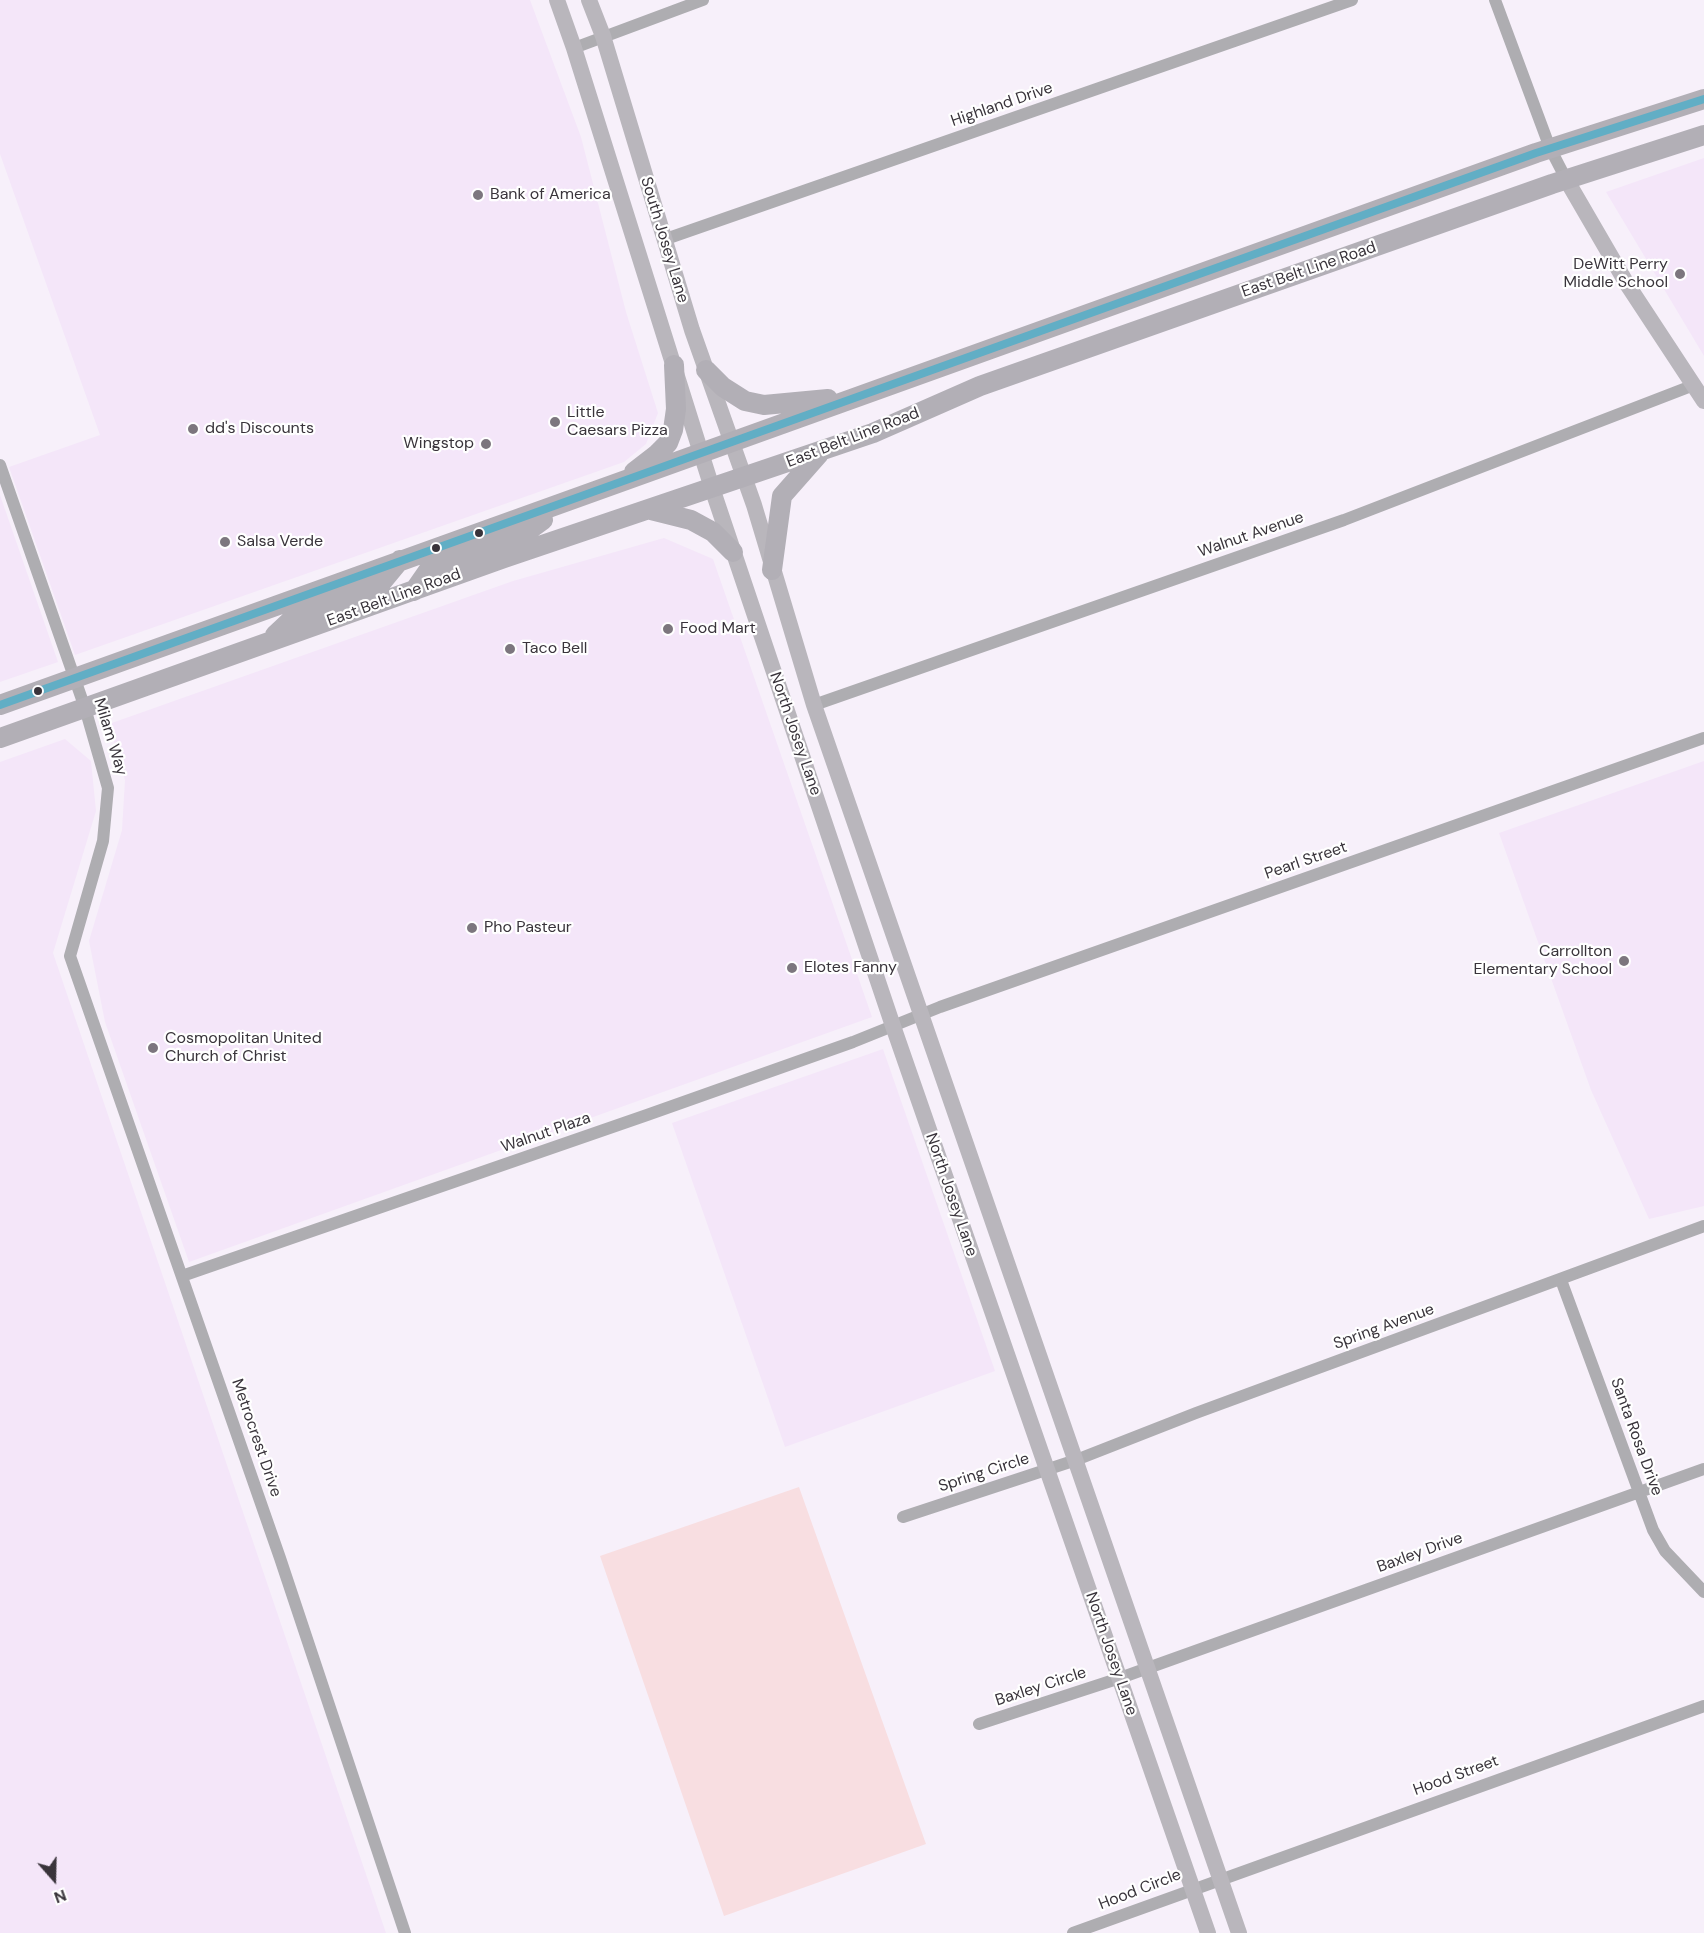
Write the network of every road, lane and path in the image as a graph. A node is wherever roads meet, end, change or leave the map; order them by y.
1 (556, 0) edge
2 (590, 0) edge
3 (703, 0) edge
4 (1352, 0) edge
5 (1495, 0) edge
6 (603, 36) junction
7 (574, 48) junction
8 (1704, 99) edge
9 (1704, 135) edge
10 (1550, 148) junction
11 (1566, 179) junction
12 (663, 240) junction
13 (674, 365) junction
14 (706, 370) junction
15 (1694, 385) junction
16 (855, 397) junction
17 (1704, 401) edge
18 (732, 442) junction
19 (823, 450) junction
20 (701, 454) junction
21 (0, 465) edge
22 (744, 477) junction
23 (621, 482) junction
24 (712, 488) junction
25 (566, 502) junction
26 (651, 510) junction
27 (734, 552) junction
28 (400, 560) junction
29 (772, 570) junction
30 (414, 591) junction
31 (266, 644) junction
32 (75, 678) junction
33 (0, 705) edge
34 (814, 705) junction
35 (85, 708) junction
36 (0, 738) edge
37 (1704, 738) edge
38 (70, 956) joint
39 (919, 1016) junction
40 (892, 1026) junction
41 (1704, 1226) edge
42 (182, 1276) junction
43 (1561, 1280) junction
44 (1076, 1460) junction
45 (1704, 1469) edge
46 (1046, 1470) junction
47 (1639, 1492) junction
48 (903, 1517) dead end
49 (1704, 1592) edge
50 (1147, 1669) junction
51 (1120, 1678) junction
52 (1704, 1706) edge
53 (979, 1724) dead end
54 (1219, 1878) junction
55 (1192, 1888) junction
56 (405, 1933) edge
57 (1073, 1933) edge
58 (1208, 1933) edge
59 (1239, 1933) edge

1 - 7 main road, South Josey Lane
2 - 6 main road, South Josey Lane
3 - 6 street
4 - 12 street, Highland Drive
5 - 10 street
6 - 7 street
6 - 12 main road, South Josey Lane
7 - 13 main road, South Josey Lane
8 - 10 main road, East Belt Line Road
9 - 11 main road, East Belt Line Road
10 - 11 street
10 - 16 main road, East Belt Line Road
11 - 15 main road
11 - 19 main road, East Belt Line Road
12 - 14 main road, South Josey Lane
13 - 20 main road, South Josey Lane
13 - 23 main road
14 - 16 main road
14 - 18 main road, South Josey Lane
15 - 17 main road
15 - 34 street, Walnut Avenue
16 - 18 main road, East Belt Line Road
18 - 20 main road, East Belt Line Road
18 - 22 main road, South Josey Lane
19 - 22 main road, East Belt Line Road
19 - 29 main road
20 - 23 main road, East Belt Line Road
20 - 24 main road, North Josey Lane
21 - 32 street, Milam Way
22 - 24 main road, East Belt Line Road
22 - 29 main road, North Josey Lane
23 - 25 main road, East Belt Line Road
24 - 26 main road, East Belt Line Road
24 - 27 main road, North Josey Lane
25 - 28 main road, East Belt Line Road
25 - 30 main road
26 - 27 main road
26 - 30 main road, East Belt Line Road
27 - 40 main road, North Josey Lane
28 - 31 main road
28 - 32 main road, East Belt Line Road
29 - 34 main road, North Josey Lane
30 - 31 main road, East Belt Line Road
31 - 35 main road, East Belt Line Road
32 - 33 main road, East Belt Line Road
32 - 35 street, Milam Way
34 - 39 main road, North Josey Lane
35 - 36 main road, East Belt Line Road
35 - 38 street, Milam Way
37 - 39 street, Pearl Street
38 - 42 street, Metrocrest Drive
39 - 40 street, Walnut Plaza
39 - 44 main road, North Josey Lane
40 - 42 street, Walnut Plaza
40 - 46 main road, North Josey Lane
41 - 43 street, Spring Avenue
42 - 56 street, Metrocrest Drive
43 - 44 street, Spring Avenue
43 - 47 street, Santa Rosa Drive
44 - 46 street, Spring Circle
44 - 50 main road, North Josey Lane
45 - 47 street, Baxley Drive
46 - 48 street, Spring Circle
46 - 51 main road, North Josey Lane
47 - 49 street, Santa Rosa Drive
47 - 50 street, Baxley Drive
50 - 51 street, Baxley Circle
50 - 54 main road, North Josey Lane
51 - 53 street, Baxley Circle
51 - 55 main road, North Josey Lane
52 - 54 street, Hood Street
54 - 55 street, Hood Circle
54 - 59 main road, North Josey Lane
55 - 57 street, Hood Circle
55 - 58 main road, North Josey Lane

